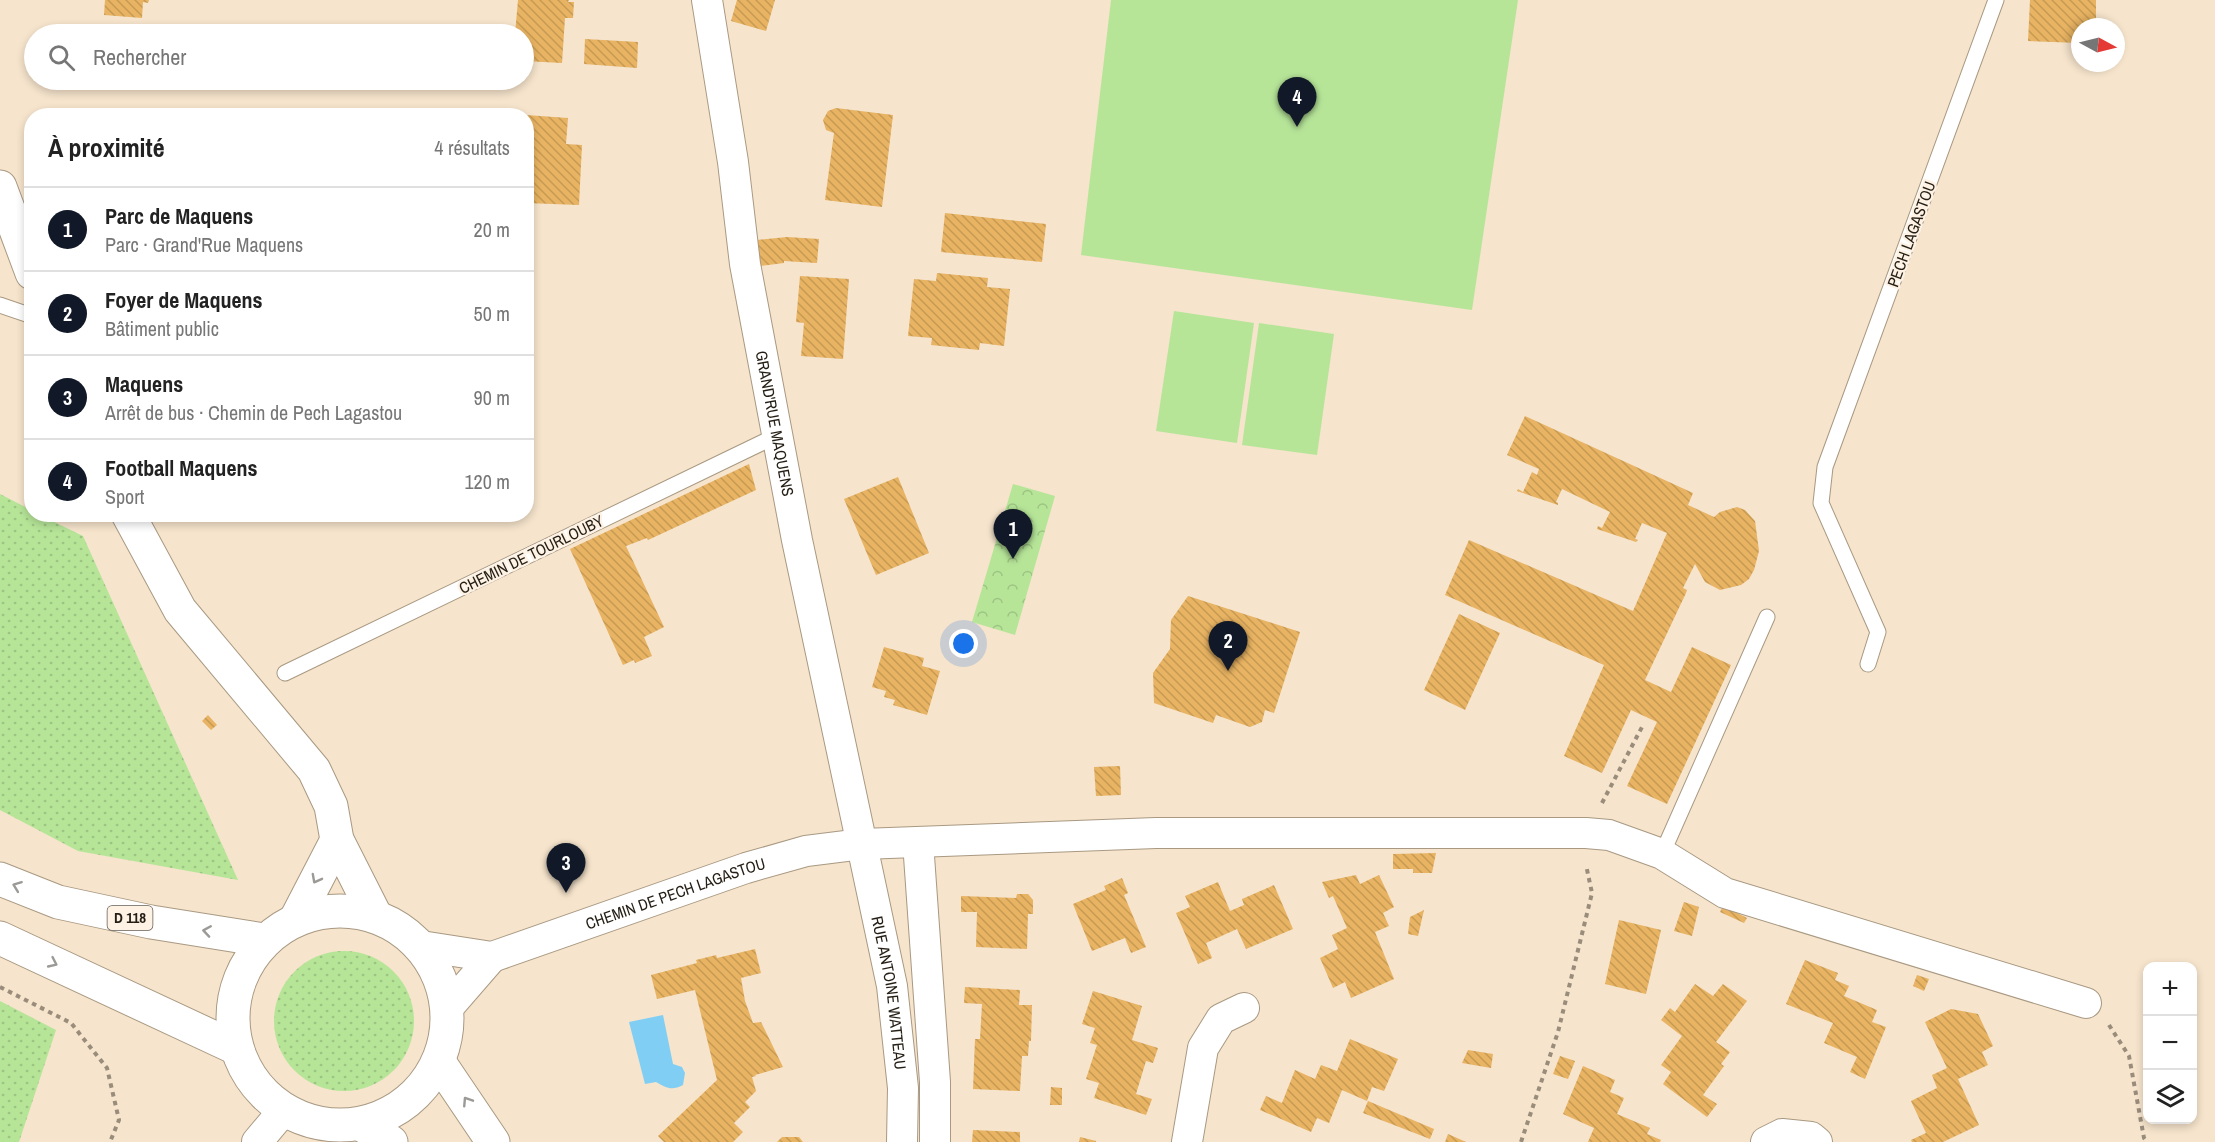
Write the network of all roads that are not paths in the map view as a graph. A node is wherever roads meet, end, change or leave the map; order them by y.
1 (707, 0) edge
2 (1996, 0) edge
3 (0, 187) edge
4 (24, 252) edge
5 (0, 305) edge
6 (24, 313) edge
7 (778, 435) junction
8 (132, 522) edge
9 (1767, 617) dead end
10 (1868, 664) dead end
11 (285, 673) dead end
12 (337, 840) junction
13 (918, 842) junction
14 (862, 844) junction
15 (1662, 854) junction
16 (0, 879) edge
17 (375, 915) junction
18 (296, 919) junction
19 (0, 938) edge
20 (264, 940) junction
21 (421, 946) junction
22 (492, 957) junction
23 (2086, 1003) road end
24 (1244, 1008) dead end
25 (446, 1010) junction
26 (236, 1048) junction
27 (440, 1062) junction
28 (283, 1111) junction
29 (362, 1125) junction
30 (257, 1142) edge
31 (391, 1142) edge
32 (493, 1142) edge
33 (902, 1142) edge
34 (935, 1142) edge
35 (1187, 1142) edge
36 (1766, 1142) edge
37 (1817, 1142) edge

1 - 7 street, GRAND'RUE MAQUENS
2 - 10 lane, PECH LAGASTOU
3 - 4 main road
5 - 6 lane
7 - 11 lane, CHEMIN DE TOURLOUBY
7 - 14 street, GRAND'RUE MAQUENS
8 - 12 main road
9 - 15 lane
12 - 17 main road
12 -> 18 main road
13 - 14 street, CHEMIN DE PECH LAGASTOU
13 - 15 street, CHEMIN DE PECH LAGASTOU
13 - 34 street, RUE ANTOINE WATTEAU
14 - 22 street, CHEMIN DE PECH LAGASTOU
14 - 33 street, RUE ANTOINE WATTEAU
15 - 23 street, CHEMIN DE PECH LAGASTOU
20 -> 16 main road, D 118
17 - 18 main road
17 - 21 main road
18 - 20 main road
19 -> 26 main road
20 - 26 main road
21 - 22 street, CHEMIN DE PECH LAGASTOU
21 - 25 main road
22 - 25 street, CHEMIN DE PECH LAGASTOU
24 - 35 street
25 - 27 main road
26 - 28 main road
27 - 29 main road
32 -> 27 main road
28 - 29 main road
28 - 30 street
29 - 31 main road
36 - 37 street

